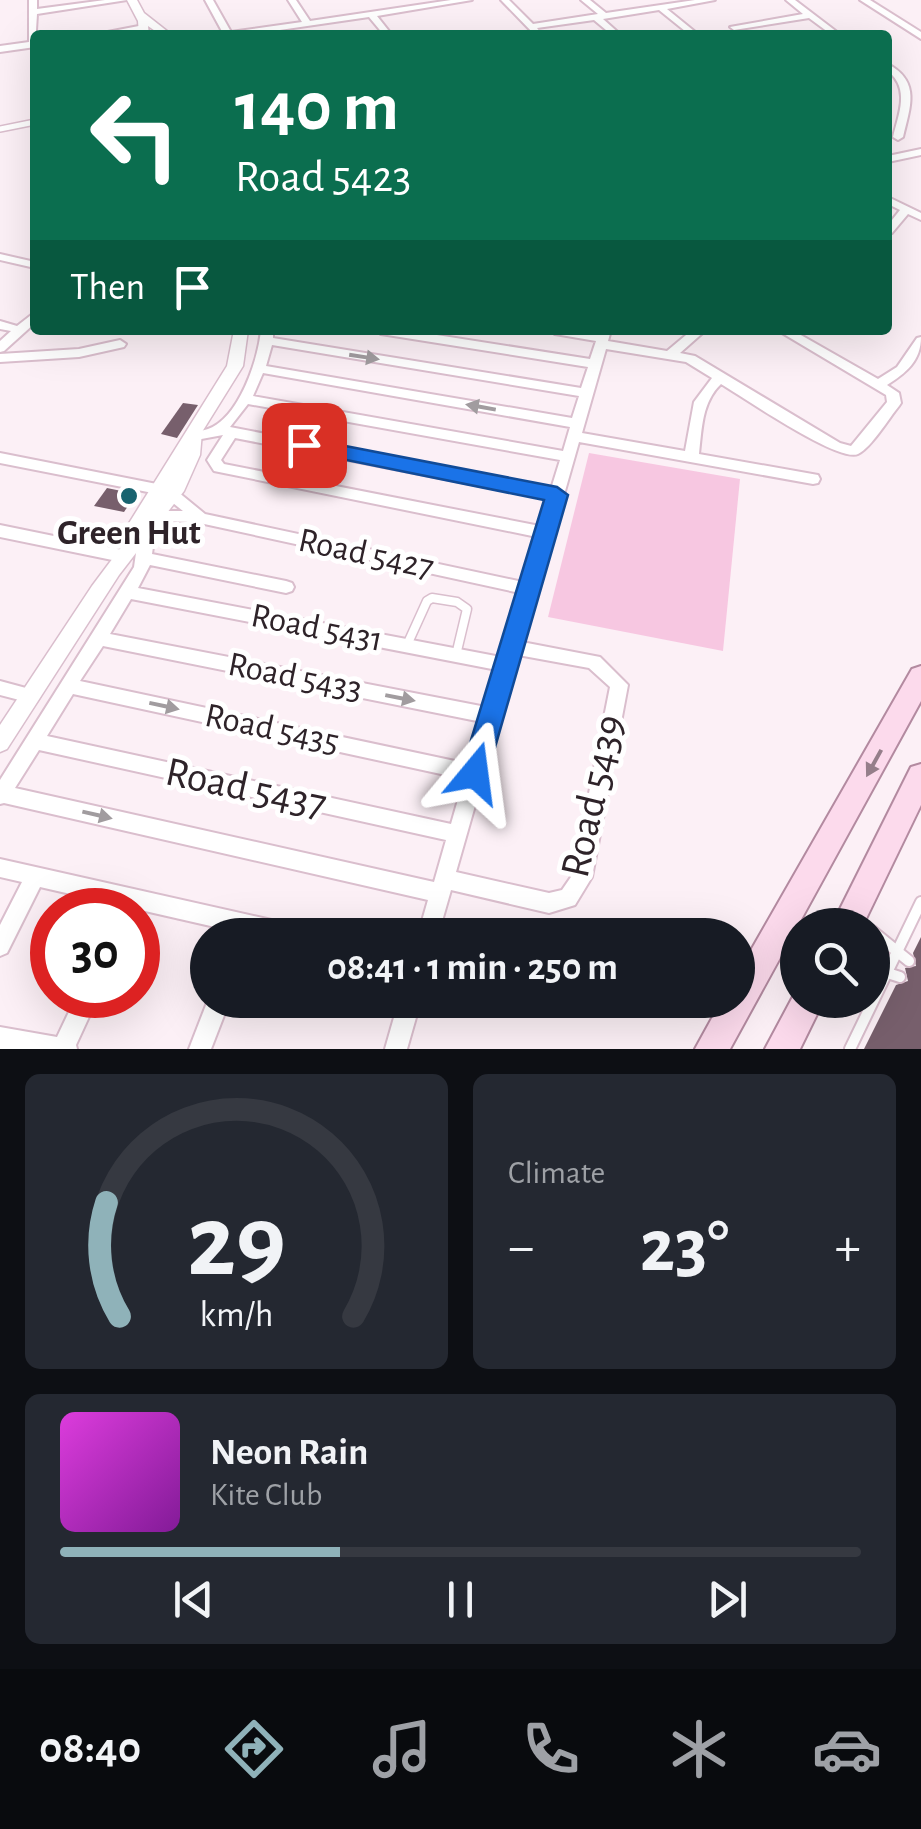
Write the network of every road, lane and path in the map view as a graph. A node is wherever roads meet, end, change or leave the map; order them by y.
1 (33, 0) edge
2 (123, 0) edge
3 (133, 0) edge
4 (209, 0) edge
5 (292, 0) edge
6 (468, 0) edge
7 (504, 0) edge
8 (585, 0) edge
9 (706, 0) edge
10 (790, 0) edge
11 (864, 0) edge
12 (419, 3) edge
13 (661, 8) junction
14 (33, 12) junction
15 (371, 14) junction
16 (140, 15) junction
17 (812, 15) junction
18 (601, 17) junction
19 (307, 23) junction
20 (752, 24) junction
21 (530, 26) junction
22 (734, 27) dead end
23 (34, 30) edge
24 (144, 30) edge
25 (160, 30) edge
26 (225, 30) edge
27 (261, 30) edge
28 (384, 30) edge
29 (534, 30) edge
30 (612, 30) edge
31 (689, 30) edge
32 (760, 30) edge
33 (831, 30) edge
34 (921, 36) edge
35 (30, 45) edge
36 (0, 49) edge
37 (892, 70) edge
38 (905, 103) junction
39 (921, 106) edge
40 (30, 123) edge
41 (0, 129) edge
42 (898, 137) dead end
43 (921, 152) edge
44 (892, 158) edge
45 (892, 203) edge
46 (905, 211) junction
47 (921, 218) edge
48 (892, 226) edge
49 (0, 257) edge
50 (30, 264) edge
51 (30, 321) edge
52 (0, 325) edge
53 (20, 330) junction
54 (240, 335) edge
55 (267, 335) edge
56 (412, 335) edge
57 (694, 335) edge
58 (792, 335) edge
59 (602, 337) edge
60 (921, 341) edge
61 (120, 344) dead end
62 (0, 348) edge
63 (672, 353) junction
64 (0, 358) edge
65 (595, 364) junction
66 (260, 369) junction
67 (721, 377) junction
68 (880, 384) junction
69 (586, 393) junction
70 (243, 399) junction
71 (576, 430) junction
72 (227, 431) junction
73 (196, 435) junction
74 (690, 456) junction
75 (568, 457) junction
76 (0, 458) edge
77 (813, 479) dead end
78 (165, 493) junction
79 (557, 495) junction
80 (149, 518) junction
81 (202, 518) junction
82 (0, 531) edge
83 (546, 532) junction
84 (122, 556) junction
85 (145, 558) junction
86 (106, 581) junction
87 (286, 587) dead end
88 (529, 590) junction
89 (124, 596) junction
90 (98, 638) junction
91 (406, 646) junction
92 (456, 655) junction
93 (510, 656) junction
94 (921, 677) edge
95 (68, 686) junction
96 (0, 688) edge
97 (31, 696) junction
98 (491, 716) junction
99 (34, 741) junction
100 (0, 743) edge
101 (475, 773) junction
102 (921, 776) edge
103 (1, 795) edge
104 (457, 834) junction
105 (0, 868) edge
106 (36, 876) junction
107 (443, 886) junction
108 (77, 888) edge
109 (921, 902) edge
110 (862, 908) edge
111 (160, 910) edge
112 (193, 918) edge
113 (433, 918) edge
114 (0, 946) edge
115 (890, 948) edge
116 (897, 954) junction
117 (908, 961) dead end
118 (890, 973) edge
119 (894, 974) junction
120 (78, 1018) edge
121 (212, 1018) edge
122 (405, 1018) edge
123 (798, 1018) edge
124 (0, 1038) edge
125 (64, 1049) edge
126 (200, 1049) edge
127 (396, 1049) edge
128 (712, 1049) edge
129 (782, 1049) edge
130 (850, 1049) edge

1 - 14 street
2 - 14 street
3 - 16 street
4 - 26 street
5 - 19 street
6 - 12 street
7 - 21 street
8 - 18 street
9 - 13 street
10 - 17 street
11 - 34 street
12 - 15 street
13 - 18 street
13 - 31 street
14 - 23 street
15 - 19 street
15 - 28 street
16 - 24 street
16 - 25 street
17 - 20 street
17 - 33 street
18 - 21 street
18 - 30 street
19 - 27 street
20 - 22 street
20 - 32 street
21 - 29 street
35 - 36 street
37 - 38 street
38 - 39 street
38 - 42 street
40 - 41 lane
43 - 44 street
45 - 46 street
46 - 47 street
46 - 48 street
49 - 50 street
51 - 53 street
52 - 53 street
53 - 62 street
54 - 73 street
55 - 66 street
55 -> 69 street
56 - 65 street
57 - 63 street
58 - 68 street
59 - 63 street
59 - 65 street
60 - 68 street
61 - 64 street
63 - 67 street
65 - 69 street
66 - 70 street
71 -> 66 street
67 - 68 street
67 - 74 street
69 - 71 street
70 - 72 street
70 - 75 street
71 - 74 street
71 - 75 street
72 - 73 street
72 - 79 street
72 - 83 street
73 - 78 street
74 - 77 street
75 - 79 street
76 - 78 street
78 - 80 street
78 - 81 street, Road 5427
79 - 83 street
80 - 81 street, Road 5427
80 - 84 street
80 - 85 street
81 - 88 street, Road 5427
82 - 84 street
83 - 88 street
84 - 86 street
85 - 87 street
85 - 89 street
86 - 89 street
86 - 97 street
88 - 93 street
89 - 90 street
89 - 91 street, Road 5431
90 - 95 street
90 -> 98 street, Road 5433
91 - 92 street, Road 5431
91 - 92 lane
92 - 93 street, Road 5431
93 - 98 street
93 - 107 street, Road 5439
94 -> 128 main road
95 - 99 street
95 -> 101 street, Road 5435
96 - 97 street
97 - 100 street
98 - 101 street
99 - 103 street
99 - 104 street, Road 5437
101 - 104 street
102 - 110 main road
103 -> 107 street, Road 5439
104 - 107 street
105 - 106 street
106 - 108 street
106 - 114 street
107 - 113 street
109 - 116 lane
111 - 112 street
115 - 116 lane
116 - 117 lane
116 - 119 lane
118 - 119 lane
119 - 130 lane
120 - 125 street
121 - 126 street
122 - 127 street
123 - 129 main road
124 - 125 street

